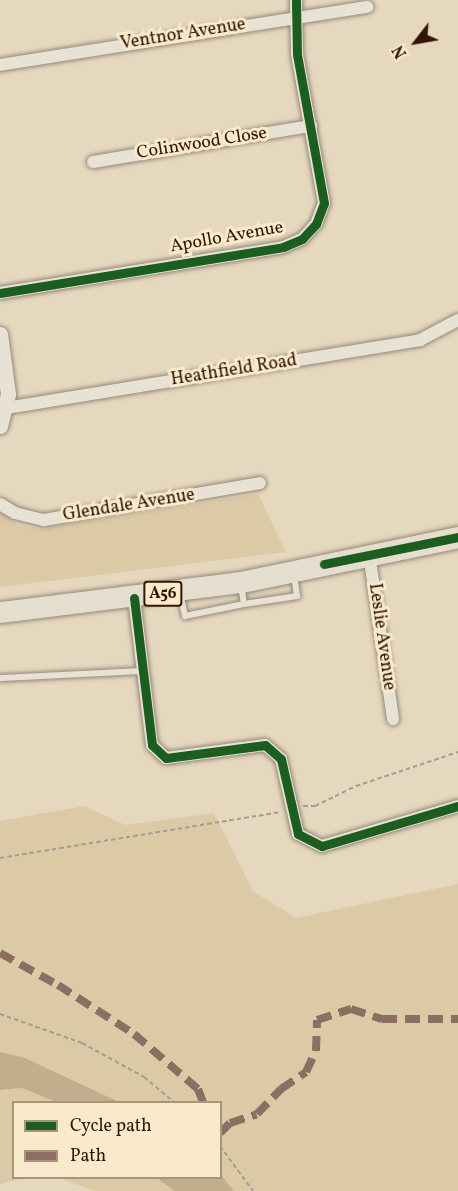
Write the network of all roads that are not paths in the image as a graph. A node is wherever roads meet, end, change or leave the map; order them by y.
1 (296, 0) edge
2 (367, 7) dead end
3 (297, 17) junction
4 (0, 65) edge
5 (311, 126) junction
6 (93, 162) dead end
7 (0, 293) edge
8 (458, 320) edge
9 (0, 334) edge
10 (2, 418) edge
11 (260, 483) dead end
12 (0, 504) edge
13 (458, 537) edge
14 (369, 554) junction
15 (294, 570) junction
16 (241, 582) junction
17 (180, 591) junction
18 (134, 598) junction
19 (244, 604) junction
20 (0, 612) edge
21 (146, 670) junction
22 (0, 678) edge
23 (393, 719) dead end
24 (458, 806) edge

1 - 3 street, Apollo Avenue
2 - 3 street, Ventnor Avenue
3 - 4 street, Ventnor Avenue
3 - 5 street, Apollo Avenue
5 - 6 street, Colinwood Close
5 - 7 street, Apollo Avenue
8 - 10 street, Heathfield Road
9 - 10 street
11 - 12 street, Glendale Avenue
13 - 14 highway, A56
14 - 15 highway, A56
14 - 23 street, Leslie Avenue
15 - 16 highway, A56
15 - 19 lane
16 - 17 highway, A56
16 - 19 lane
17 - 18 highway, A56
17 - 19 lane
18 - 20 highway, A56
18 - 21 street
21 - 22 lane
21 - 24 street

